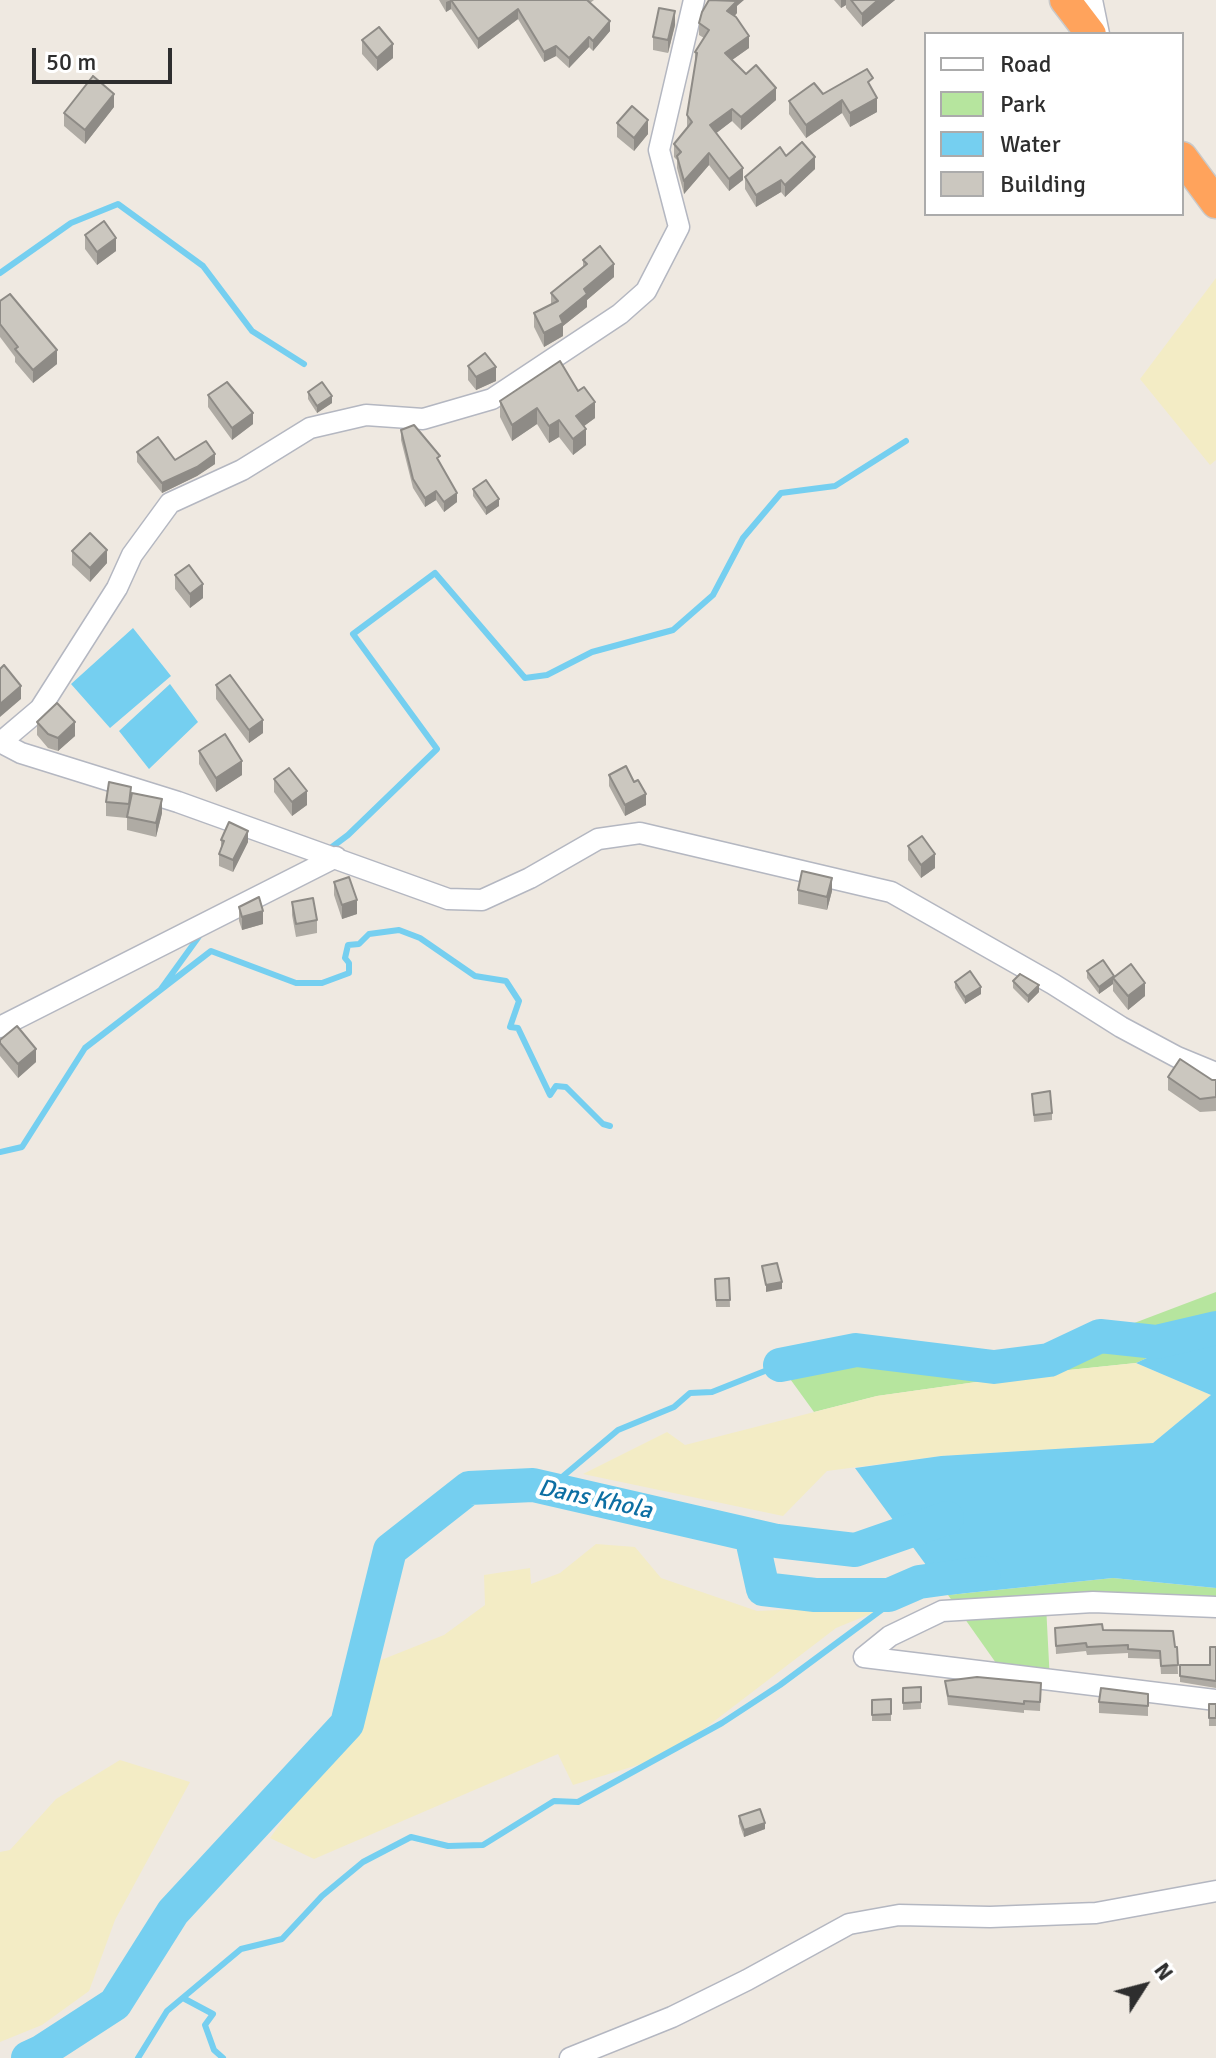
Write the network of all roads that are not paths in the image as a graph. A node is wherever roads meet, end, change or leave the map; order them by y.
1 (694, 0) edge
2 (1065, 0) edge
3 (1092, 0) edge
4 (1089, 32) edge
5 (1099, 32) edge
6 (1184, 160) edge
7 (1216, 203) edge
8 (0, 742) edge
9 (336, 857) junction
10 (0, 1027) edge
11 (1216, 1073) edge
12 (1216, 1607) edge
13 (1216, 1700) edge
14 (1216, 1891) edge
15 (570, 2058) edge

1 - 8 street
2 - 4 highway
3 - 5 street
6 - 7 highway
8 - 9 street
9 - 10 street
9 - 11 street
12 - 13 street
14 - 15 street

